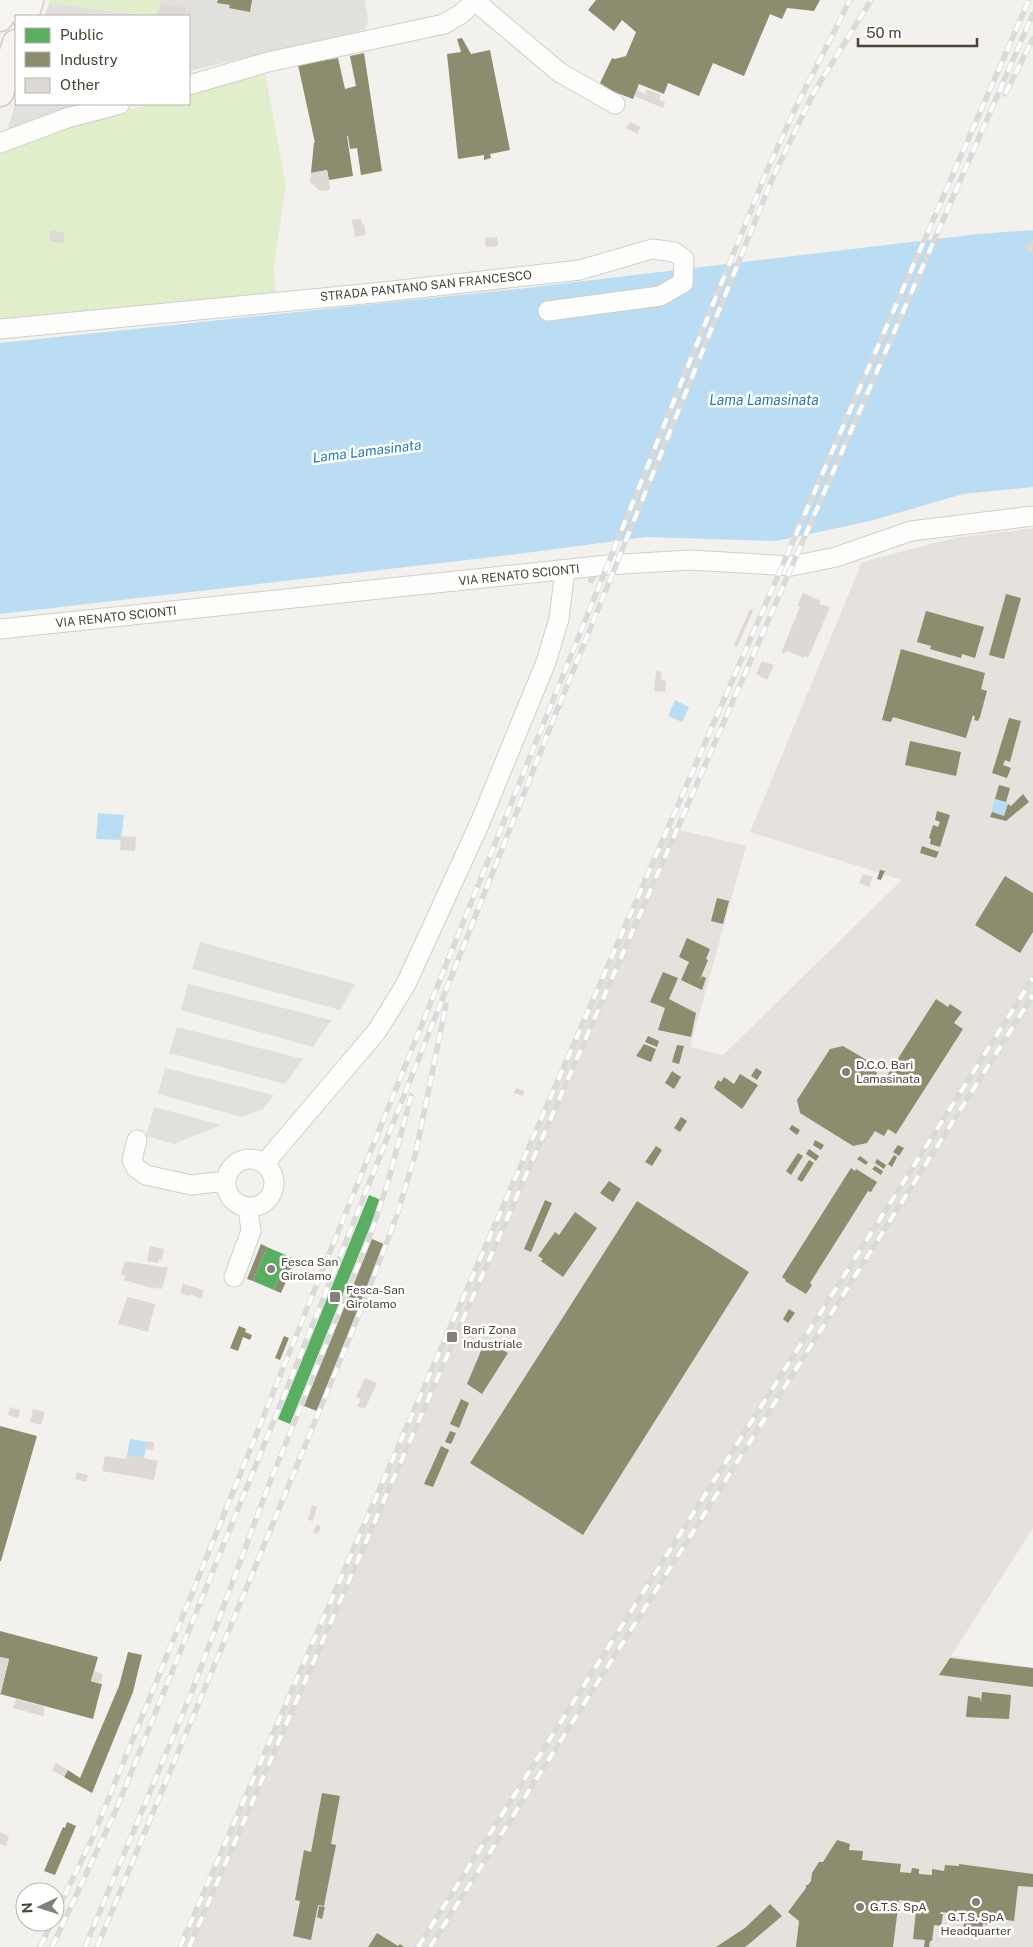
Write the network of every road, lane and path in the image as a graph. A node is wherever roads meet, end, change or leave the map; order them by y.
1 (6, 0) edge
2 (30, 0) edge
3 (475, 1) edge
4 (25, 15) edge
5 (0, 18) edge
6 (15, 46) edge
7 (190, 85) edge
8 (0, 93) edge
9 (615, 104) dead end
10 (116, 105) edge
11 (0, 143) edge
12 (548, 311) dead end
13 (0, 329) edge
14 (1033, 516) edge
15 (565, 570) junction
16 (0, 629) edge
17 (137, 1140) dead end
18 (264, 1164) junction
19 (226, 1180) junction
20 (248, 1208) junction
21 (234, 1277) dead end

1 - 5 main road
2 - 4 main road
3 - 7 street
3 - 9 street
6 - 8 main road
10 - 11 street
12 - 13 street, STRADA PANTANO SAN FRANCESCO
14 - 15 street, VIA RENATO SCIONTI
15 - 16 street, VIA RENATO SCIONTI
15 - 18 street
17 - 19 street
18 - 19 street
18 - 20 street
19 - 20 street
20 - 21 street

